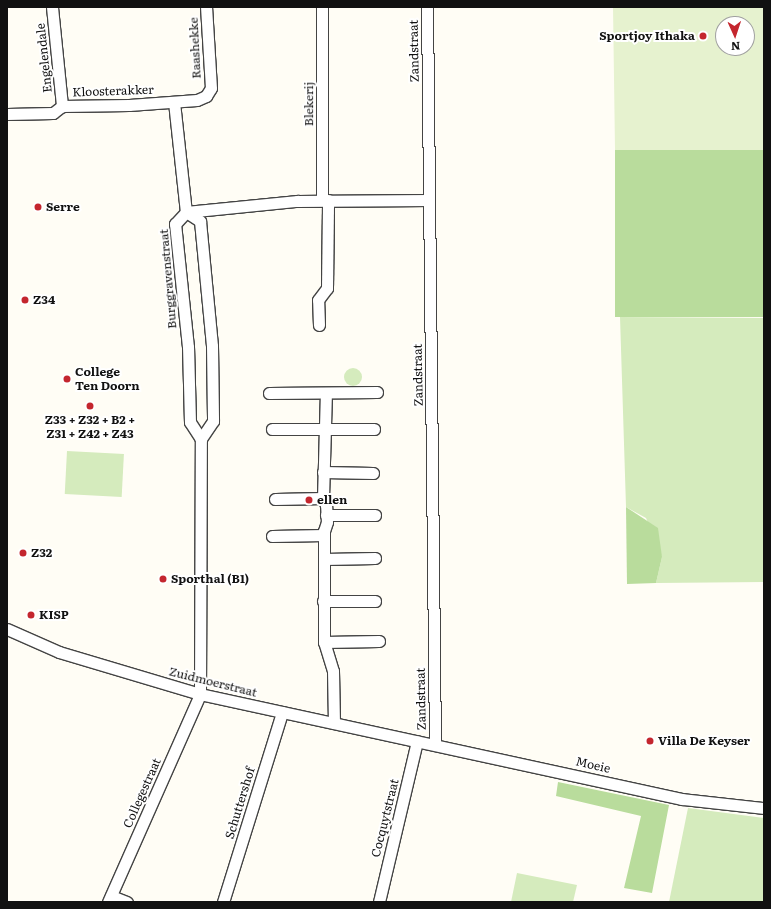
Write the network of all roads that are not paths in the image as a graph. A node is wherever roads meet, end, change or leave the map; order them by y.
1 (52, 7) edge
2 (206, 7) edge
3 (322, 7) edge
4 (427, 7) edge
5 (211, 88) joint
6 (174, 102) junction
7 (62, 106) junction
8 (7, 114) edge
9 (325, 200) junction
10 (429, 200) junction
11 (186, 212) junction
12 (318, 325) dead end
13 (377, 392) dead end
14 (270, 393) dead end
15 (326, 393) junction
16 (272, 429) dead end
17 (326, 429) junction
18 (374, 429) dead end
19 (201, 439) junction
20 (323, 472) junction
21 (373, 473) dead end
22 (322, 498) junction
23 (275, 499) dead end
24 (326, 515) junction
25 (375, 515) dead end
26 (324, 535) junction
27 (272, 536) dead end
28 (324, 558) junction
29 (375, 558) dead end
30 (323, 601) junction
31 (375, 601) dead end
32 (7, 629) edge
33 (379, 641) dead end
34 (324, 642) junction
35 (200, 694) junction
36 (282, 712) junction
37 (334, 723) junction
38 (418, 741) junction
39 (435, 743) junction
40 (764, 808) edge
41 (110, 899) edge
42 (127, 902) edge
43 (223, 902) edge
44 (379, 902) edge

1 - 7 street, Engelendale
2 - 5 street, Raashekke
3 - 9 street, Blekerij
4 - 10 street, Zandstraat
5 - 6 street, Kloosterakker
6 - 7 street, Kloosterakker
6 - 11 street
7 - 8 street, Kloosterakker
9 - 10 street
9 - 11 street
9 - 12 street, Blekerij
10 - 39 street, Zandstraat
11 - 19 street, Burggravenstraat
11 - 19 street
13 - 15 street
14 - 15 street
15 - 17 street
16 - 17 street
17 - 18 street
17 - 20 street
19 - 35 street
20 - 21 street
20 - 22 street
22 - 23 street
22 - 24 street
24 - 25 street
24 - 26 street
26 - 27 street
26 - 28 street
28 - 29 street
28 - 30 street
30 - 31 street
30 - 34 street
32 - 35 street, Zuidmoerstraat
33 - 34 street
34 - 37 street
35 - 36 street, Zuidmoerstraat
35 - 41 street, Collegestraat
36 - 37 street, Zuidmoerstraat
36 - 43 street, Schuttershof
37 - 38 street, Zuidmoerstraat
38 - 39 street, Moeie
38 - 44 street, Cocquytstraat
39 - 40 street, Moeie
41 - 42 street

